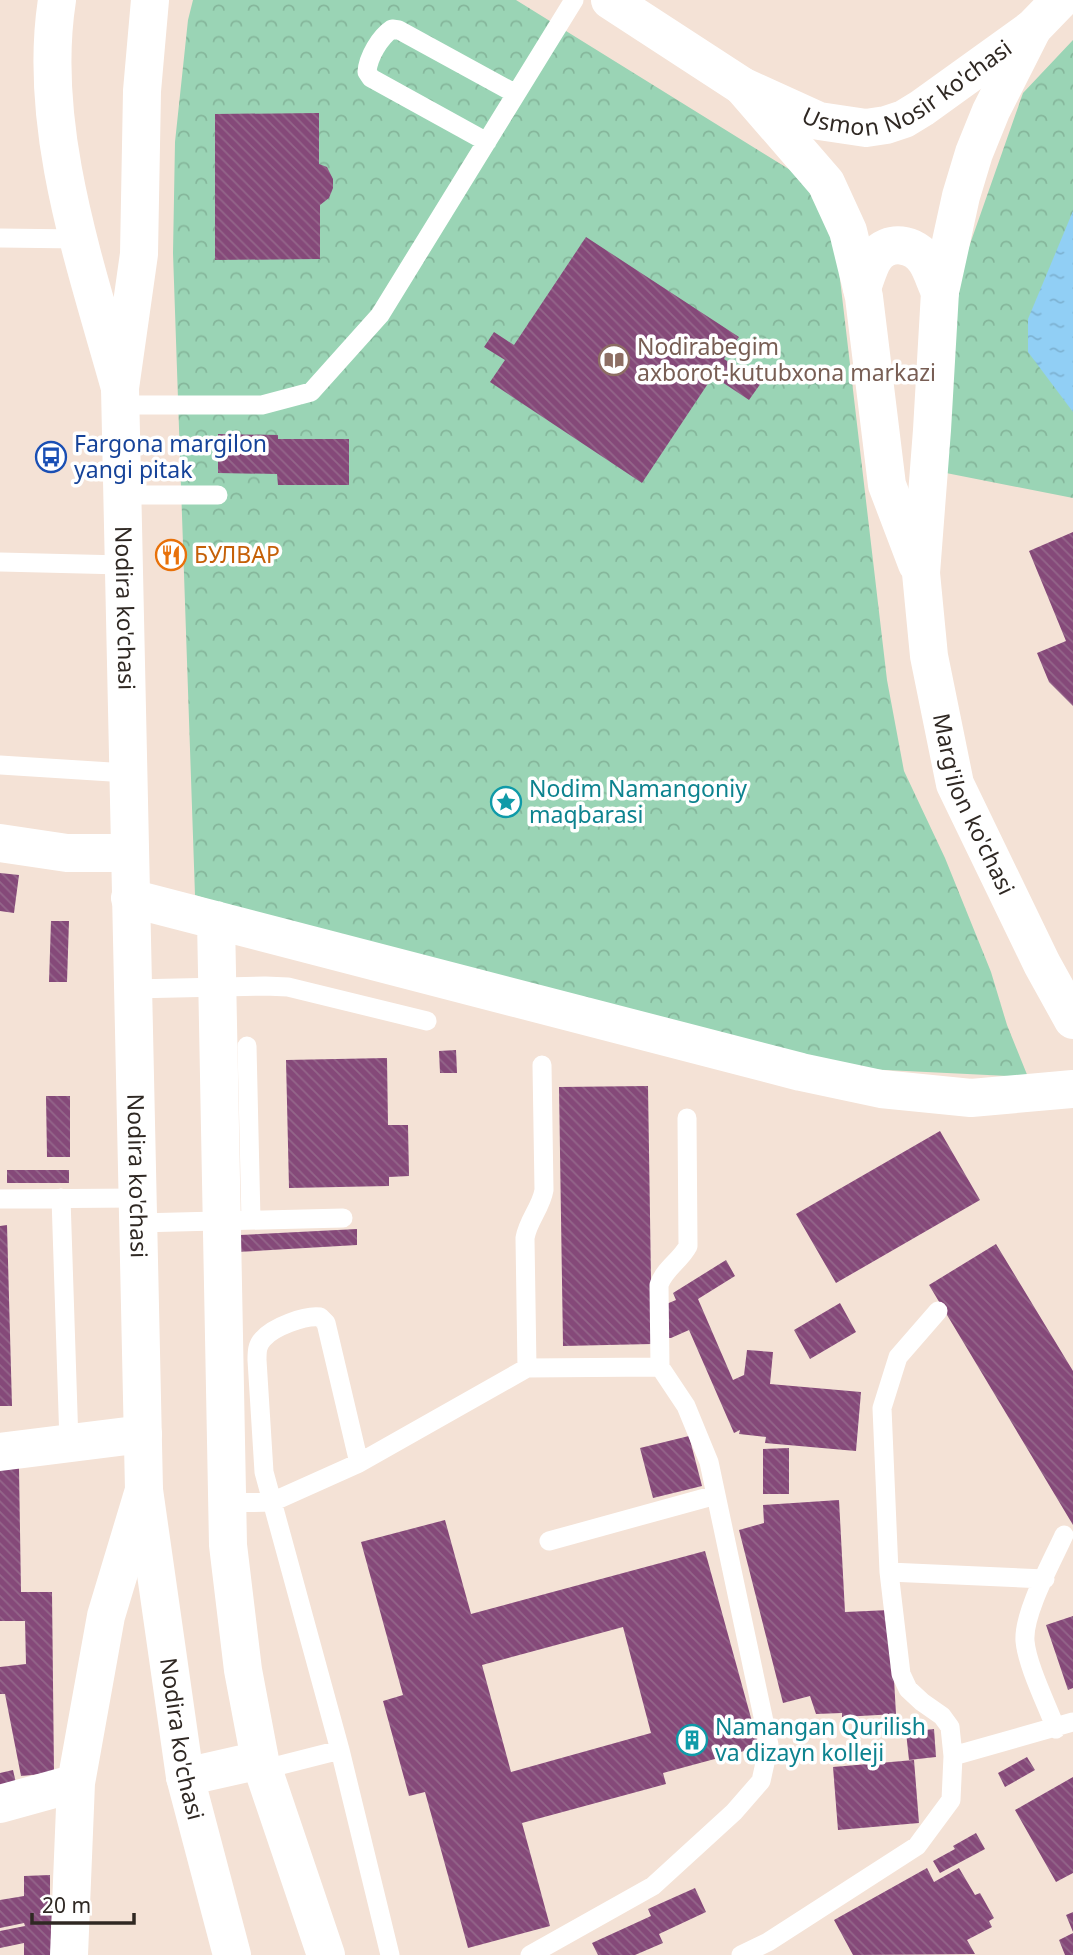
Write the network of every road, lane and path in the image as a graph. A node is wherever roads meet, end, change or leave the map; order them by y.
1 (57, 0) edge
2 (150, 0) edge
3 (574, 0) edge
4 (610, 0) edge
5 (1060, 0) edge
6 (1032, 28) junction
7 (742, 86) junction
8 (516, 94) junction
9 (487, 142) junction
10 (0, 238) edge
11 (79, 239) junction
12 (862, 288) junction
13 (940, 292) junction
14 (120, 397) junction
15 (122, 495) junction
16 (219, 495) dead end
17 (0, 562) edge
18 (123, 565) junction
19 (921, 573) junction
20 (0, 765) edge
21 (127, 773) junction
22 (0, 844) edge
23 (128, 853) junction
24 (130, 898) junction
25 (216, 920) junction
26 (218, 987) junction
27 (132, 989) junction
28 (1072, 1018) edge
29 (427, 1021) dead end
30 (247, 1046) dead end
31 (542, 1065) dead end
32 (1073, 1089) edge
33 (687, 1118) dead end
34 (234, 1127) junction
35 (61, 1198) junction
36 (0, 1199) edge
37 (138, 1210) junction
38 (343, 1218) dead end
39 (236, 1220) junction
40 (938, 1311) dead end
41 (660, 1367) junction
42 (527, 1368) junction
43 (143, 1433) junction
44 (69, 1443) junction
45 (0, 1452) edge
46 (359, 1463) junction
47 (144, 1490) junction
48 (716, 1495) junction
49 (227, 1503) junction
50 (272, 1503) junction
51 (1065, 1535) dead end
52 (549, 1541) dead end
53 (889, 1572) junction
54 (1045, 1579) junction
55 (1064, 1725) edge
56 (340, 1750) junction
57 (953, 1756) junction
58 (260, 1760) junction
59 (185, 1777) junction
60 (76, 1783) junction
61 (0, 1804) edge
62 (69, 1955) edge
63 (232, 1955) edge
64 (326, 1955) edge
65 (390, 1955) edge
66 (530, 1955) edge
67 (741, 1955) edge

1 - 11 main road, Nodira ko'chasi
2 - 14 main road, Nodira ko'chasi
3 - 8 lane
4 - 7 main road
5 - 6 main road, Usmon Nosir ko'chasi
6 - 7 main road, Usmon Nosir ko'chasi
6 - 13 main road
7 - 12 main road
8 - 9 lane
8 - 9 lane
9 - 14 lane
10 - 11 lane
11 - 14 main road, Nodira ko'chasi
12 - 13 main road
12 - 19 main road
13 - 19 main road
14 - 15 main road, Nodira ko'chasi
15 - 16 lane
15 - 18 main road, Nodira ko'chasi
17 - 18 lane
18 - 21 main road, Nodira ko'chasi
19 - 28 main road, Marg'ilon ko'chasi
20 - 21 lane
21 - 23 main road, Nodira ko'chasi
22 - 23 main road
23 - 24 main road, Nodira ko'chasi
24 - 25 main road
24 - 27 main road, Nodira ko'chasi
25 - 26 main road
25 - 32 main road
26 - 27 lane
26 - 29 lane
26 - 34 main road
27 - 37 main road, Nodira ko'chasi
30 - 34 lane
31 - 42 lane
33 - 41 lane
34 - 39 main road
35 - 36 lane
35 - 37 lane
35 - 44 lane
37 - 39 lane
37 - 43 main road, Nodira ko'chasi
38 - 39 lane
39 - 49 main road
40 - 53 lane
41 - 42 lane
41 - 48 lane
42 - 46 lane
43 - 44 main road
43 - 47 main road, Nodira ko'chasi
44 - 45 main road
46 - 50 lane
46 - 50 lane
47 - 59 main road, Nodira ko'chasi
47 - 60 main road
48 - 52 lane
48 - 66 lane
49 - 50 lane
49 - 58 main road
50 - 56 lane
51 - 54 lane
53 - 54 lane
53 - 57 lane
54 - 55 lane
55 - 57 lane
56 - 58 lane
56 - 65 lane
57 - 67 lane
58 - 59 main road
58 - 64 main road
59 - 63 main road, Nodira ko'chasi
60 - 61 main road
60 - 62 main road

